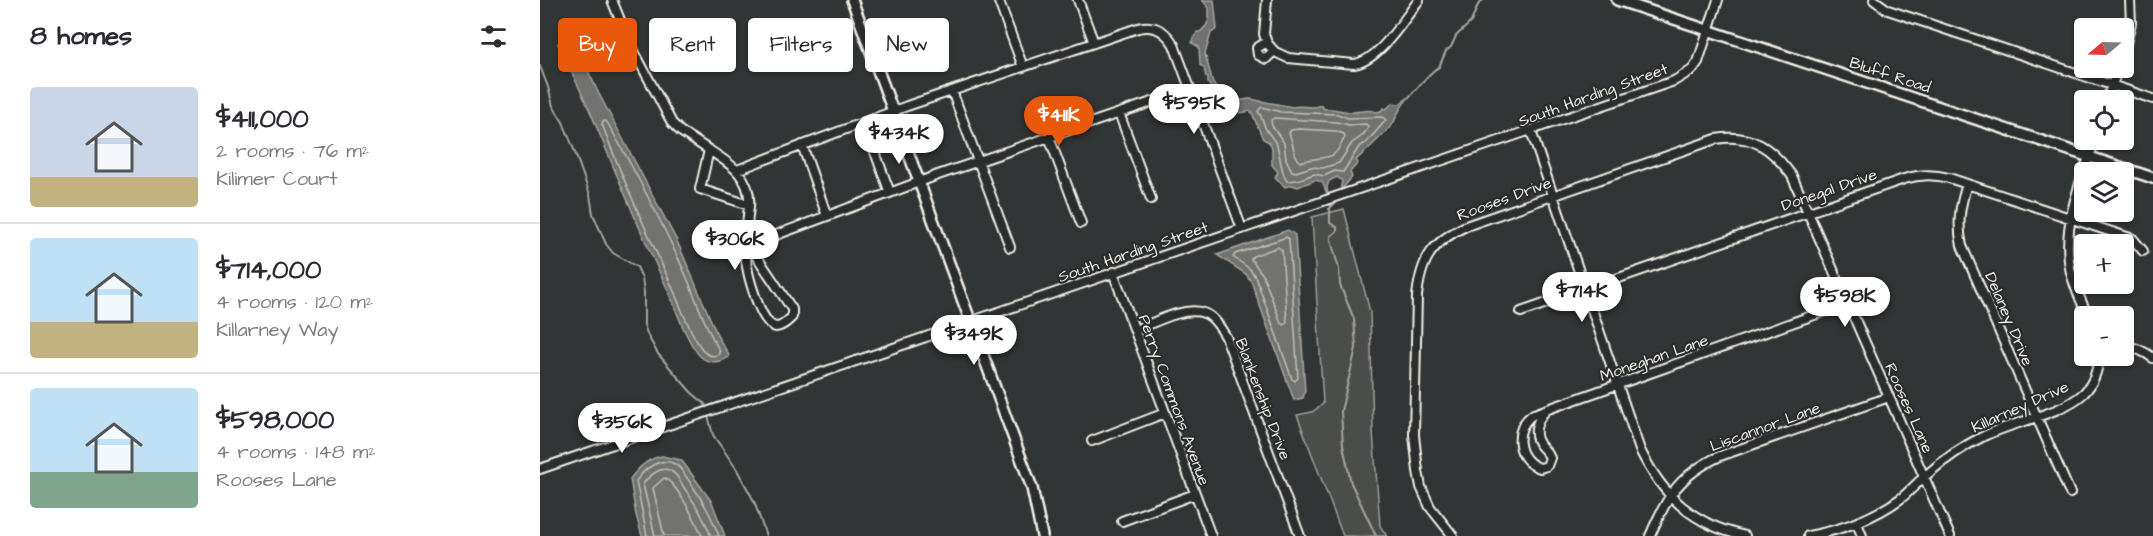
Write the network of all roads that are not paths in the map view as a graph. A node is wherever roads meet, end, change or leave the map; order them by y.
1 (612, 0) edge
2 (852, 0) edge
3 (1078, 0) edge
4 (1418, 0) edge
5 (1617, 0) edge
6 (1718, 0) edge
7 (1874, 0) edge
8 (2130, 0) edge
9 (999, 2) dead end
10 (1267, 2) edge
11 (2131, 18) edge
12 (1707, 30) junction
13 (1267, 42) junction
14 (1094, 43) junction
15 (1274, 51) junction
16 (1023, 67) junction
17 (2114, 78) edge
18 (2112, 85) junction
19 (1190, 89) junction
20 (2110, 90) edge
21 (952, 91) junction
22 (2153, 99) edge
23 (894, 111) junction
24 (1119, 113) junction
25 (864, 122) junction
26 (1531, 131) junction
27 (1049, 137) junction
28 (1716, 139) joint
29 (802, 146) junction
30 (709, 150) junction
31 (2091, 150) edge
32 (2089, 157) junction
33 (978, 161) junction
34 (737, 170) junction
35 (2153, 178) edge
36 (920, 182) junction
37 (1967, 184) junction
38 (890, 193) junction
39 (1552, 195) junction
40 (1151, 199) dead end
41 (749, 205) junction
42 (1808, 211) junction
43 (827, 216) junction
44 (2070, 219) junction
45 (1081, 223) dead end
46 (1242, 229) junction
47 (749, 245) junction
48 (1010, 247) dead end
49 (2143, 251) dead end
50 (1113, 272) junction
51 (1585, 290) junction
52 (1848, 303) junction
53 (2084, 306) edge
54 (1521, 312) dead end
55 (972, 320) junction
56 (1135, 330) junction
57 (2134, 348) edge
58 (2153, 358) edge
59 (2098, 366) edge
60 (1617, 385) junction
61 (1889, 396) junction
62 (1546, 410) junction
63 (1165, 413) junction
64 (2036, 416) junction
65 (1092, 441) dead end
66 (540, 469) edge
67 (1924, 477) junction
68 (2070, 493) dead end
69 (1195, 494) junction
70 (1669, 496) junction
71 (1122, 521) dead end
72 (1857, 523) junction
73 (1042, 536) edge
74 (1211, 536) edge
75 (1300, 536) edge
76 (1453, 536) edge
77 (1650, 536) edge
78 (1745, 536) edge
79 (1808, 536) edge
80 (1862, 536) edge
81 (1950, 536) edge

1 - 30 street
2 - 23 main road
3 - 14 street
4 - 15 street
5 - 12 main road, Bluff Road
6 - 12 street, South Harding Street
7 - 18 street
8 - 11 street
9 - 16 street
10 - 13 street
12 - 26 street, South Harding Street
12 - 32 main road, Bluff Road
13 - 15 street
13 - 15 street
14 - 16 street
14 - 19 street
16 - 21 street
17 - 18 street
18 - 20 street
18 - 22 street
19 - 24 street
19 - 46 street
21 - 23 street
21 - 33 street
23 - 25 street
23 - 36 main road
24 - 27 street
24 - 40 street
25 - 29 street
25 - 38 street
26 - 39 street
26 - 46 street, South Harding Street
27 - 33 street
27 - 45 street
28 - 39 street, Rooses Drive
28 - 42 street, Rooses Lane
29 - 34 street
29 - 43 street
30 - 34 street
30 - 41 street
31 - 32 street
32 - 35 main road, Bluff Road
32 - 44 street
33 - 36 street
33 - 48 street
34 - 41 street
36 - 38 street
36 - 55 main road
37 - 42 street, Donegal Drive
37 - 44 street, Donegal Drive
37 - 64 street, Delaney Drive
38 - 43 street
39 - 51 street
39 - 76 street, Rooses Drive
41 - 47 street
42 - 51 street, Donegal Drive
42 - 52 street, Rooses Lane
43 - 47 street
44 - 49 street, Donegal Drive
44 - 53 street
46 - 50 street, South Harding Street
47 - 47 street
50 - 55 street, South Harding Street
50 - 56 street, Perry Commons Avenue
51 - 54 street, Donegal Drive
51 - 60 street
52 - 60 street, Moneghan Lane
52 - 61 street, Rooses Lane
55 - 66 street, South Harding Street
55 - 73 main road
56 - 63 street, Perry Commons Avenue
56 - 75 street, Blankenship Drive
57 - 58 street
59 - 64 street, Killarney Drive
60 - 62 street, Moneghan Lane
60 - 70 street
61 - 67 street, Rooses Lane
61 - 70 street, Liscannor Lane
62 - 62 street, Moneghan Lane
63 - 65 street
63 - 69 street, Perry Commons Avenue
64 - 67 street, Killarney Drive
64 - 68 street, Delaney Drive
67 - 72 street, Killarney Drive
67 - 81 street, Rooses Lane
69 - 71 street
69 - 74 street, Perry Commons Avenue
70 - 77 street, Liscannor Lane
70 - 78 street
72 - 79 street, Killarney Drive
72 - 80 street

